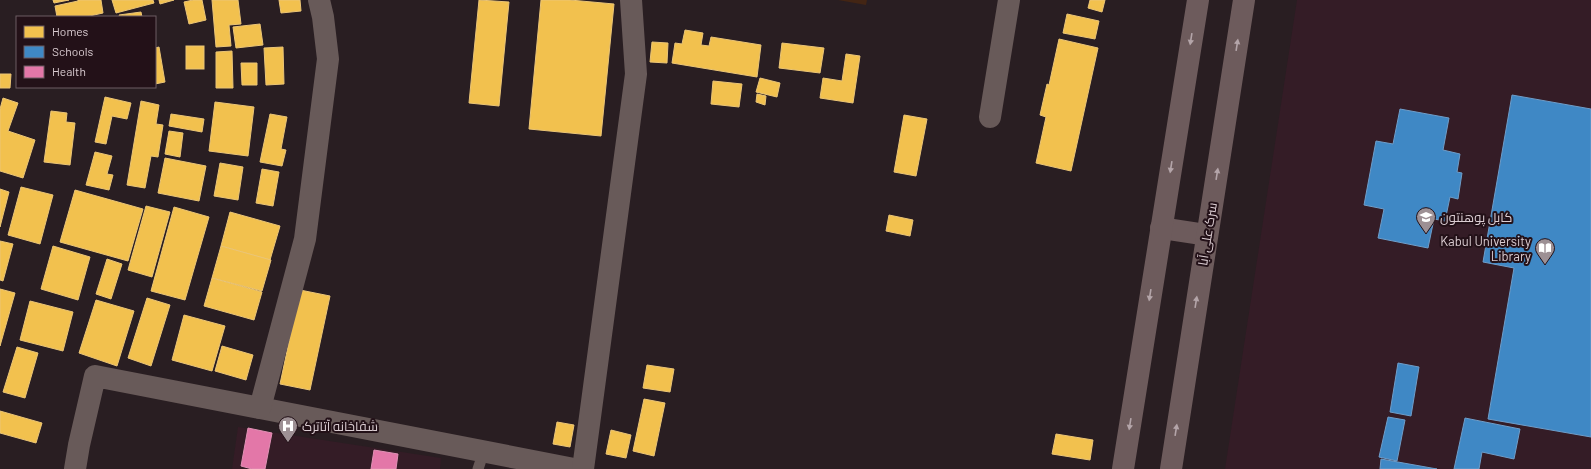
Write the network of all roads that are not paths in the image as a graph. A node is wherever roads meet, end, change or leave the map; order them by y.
1 (319, 0) edge
2 (631, 0) edge
3 (1009, 0) edge
4 (1198, 0) edge
5 (1244, 0) edge
6 (990, 117) dead end
7 (1161, 228) junction
8 (1207, 235) junction
9 (260, 408) junction
10 (481, 460) edge
11 (525, 464) edge
12 (75, 469) edge
13 (574, 469) edge
14 (583, 469) edge
15 (1124, 469) edge
16 (1170, 469) edge

1 - 9 street
2 - 14 street
3 - 6 street
4 -> 7 street
8 -> 5 street, سرک علی آبا
7 - 8 street
7 -> 15 street
16 -> 8 street, سرک علی آبا
9 - 10 street
9 - 12 street
10 - 11 street
11 - 13 street

